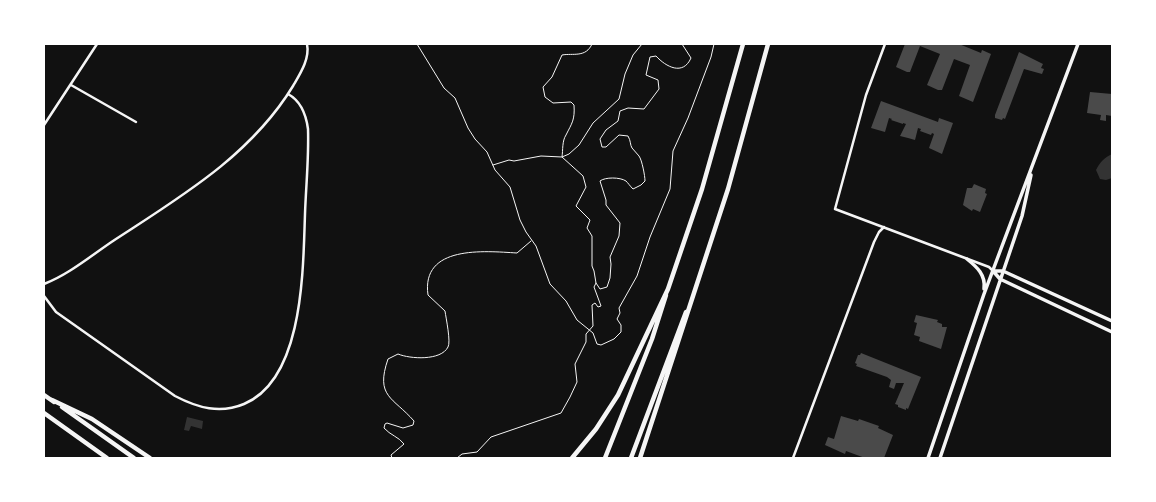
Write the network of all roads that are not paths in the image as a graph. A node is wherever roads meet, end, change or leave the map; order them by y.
1 (97, 44) edge
2 (307, 44) edge
3 (743, 44) edge
4 (768, 44) edge
5 (885, 44) edge
6 (1078, 44) edge
7 (71, 85) junction
8 (288, 94) junction
9 (136, 122) dead end
10 (44, 126) edge
11 (1032, 172) junction
12 (885, 227) junction
13 (967, 259) junction
14 (993, 271) junction
15 (1003, 271) junction
16 (1000, 279) junction
17 (44, 284) edge
18 (668, 289) junction
19 (984, 294) junction
20 (44, 296) edge
21 (689, 306) junction
22 (1112, 321) edge
23 (1112, 332) edge
24 (44, 395) edge
25 (52, 400) junction
26 (44, 413) edge
27 (107, 458) edge
28 (134, 458) edge
29 (150, 458) edge
30 (572, 458) edge
31 (604, 458) edge
32 (631, 458) edge
33 (640, 458) edge
34 (793, 458) edge
35 (928, 458) edge
36 (940, 458) edge

1 - 7 street
2 - 8 street
3 - 18 highway
4 - 21 highway
5 - 12 street
6 - 11 main road
7 - 9 street
7 - 10 street
8 - 17 street
8 - 20 street
11 - 14 main road
11 - 15 main road
12 - 13 street
12 - 34 street
13 - 14 street
13 - 19 main road
14 - 15 main road
14 - 16 main road
14 - 19 main road
15 - 16 main road
15 - 22 main road
16 - 23 main road
16 - 36 main road
18 - 30 highway
18 - 31 highway
19 - 35 main road
21 - 32 highway
21 - 33 highway
24 - 25 highway
25 - 28 highway
25 - 29 highway
26 - 27 highway

